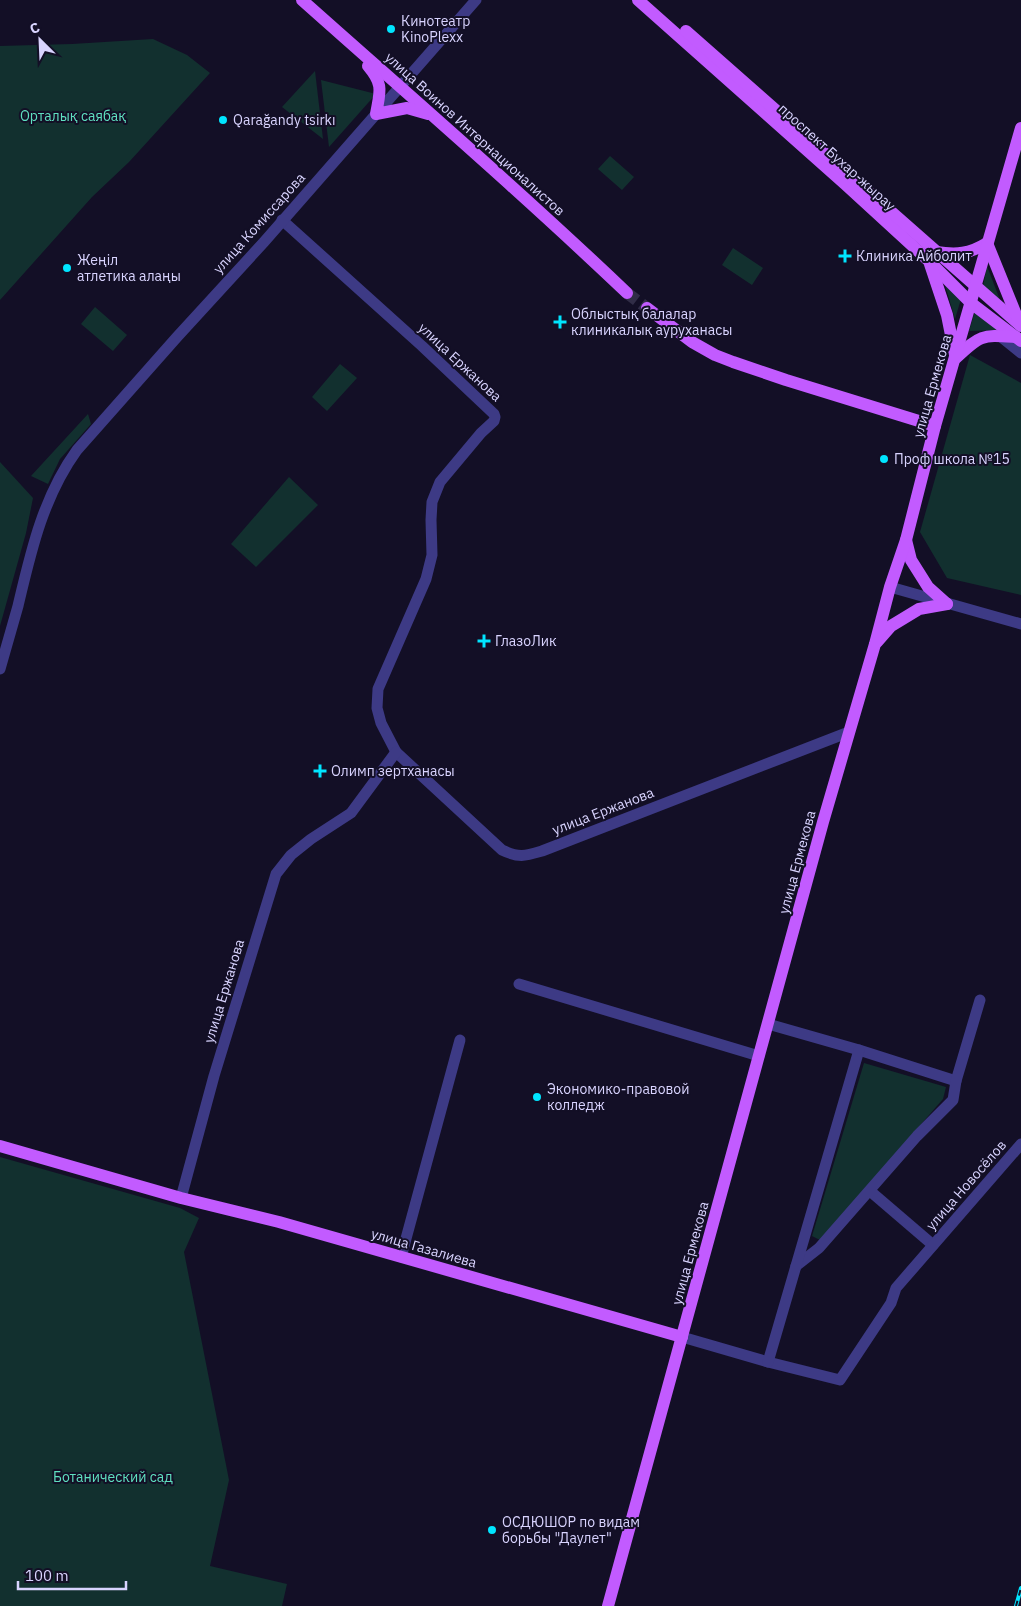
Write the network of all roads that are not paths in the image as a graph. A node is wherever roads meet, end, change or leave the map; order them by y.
1 (302, 0) edge
2 (476, 0) edge
3 (638, 0) edge
4 (650, 0) edge
5 (364, 56) junction
6 (400, 87) junction
7 (772, 112) junction
8 (376, 114) junction
9 (435, 117) junction
10 (1021, 128) edge
11 (282, 220) junction
12 (987, 243) junction
13 (933, 256) junction
14 (975, 286) junction
15 (627, 293) tunnel mouth
16 (971, 302) junction
17 (647, 308) tunnel mouth
18 (1019, 327) edge
19 (1000, 336) junction
20 (1021, 353) edge
21 (956, 358) junction
22 (935, 426) junction
23 (906, 540) junction
24 (890, 587) junction
25 (947, 604) junction
26 (1019, 623) edge
27 (876, 644) junction
28 (0, 669) edge
29 (849, 732) junction
30 (396, 752) junction
31 (519, 984) dead end
32 (980, 1000) dead end
33 (768, 1024) junction
34 (460, 1040) dead end
35 (859, 1050) junction
36 (759, 1056) junction
37 (956, 1081) junction
38 (1021, 1144) edge
39 (0, 1146) edge
40 (870, 1190) junction
41 (181, 1198) junction
42 (933, 1246) junction
43 (401, 1257) junction
44 (796, 1266) junction
45 (682, 1337) junction
46 (768, 1362) junction
47 (840, 1380) joint
48 (608, 1606) edge

1 - 5 main road, улица Воинов Интернационалистов
2 - 6 street, улица Комиссарова
3 - 7 main road, проспект Бухар-жырау
4 - 7 main road, проспект Бухар-жырау
5 - 6 main road, улица Воинов Интернационалистов
5 - 8 main road
6 - 8 street, улица Комиссарова
6 - 9 main road, улица Воинов Интернационалистов
7 - 13 main road, проспект Бухар-жырау
8 - 9 main road
8 - 11 street, улица Комиссарова
9 - 15 main road, улица Воинов Интернационалистов
10 - 12 main road, улица Ермекова
11 - 28 street, улица Комиссарова
11 - 30 street, улица Ержанова
12 - 13 main road
12 - 14 main road, улица Ермекова
12 - 18 main road
13 - 14 main road, проспект Бухар-жырау
13 - 16 main road, проспект Бухар-жырау
13 - 21 main road
14 - 16 main road, улица Ермекова
14 - 18 main road, проспект Бухар-жырау
16 - 18 main road, проспект Бухар-жырау
16 - 21 main road, улица Ермекова
17 - 22 main road
18 - 19 main road
19 - 20 street
19 - 21 main road
21 - 22 main road, улица Ермекова
22 - 23 main road, улица Ермекова
23 - 24 main road, улица Ермекова
23 - 25 main road
24 - 25 street
24 - 27 main road, улица Ермекова
25 - 26 street
25 - 27 main road
27 - 29 main road, улица Ермекова
29 - 30 street, улица Ержанова
29 - 33 main road, улица Ермекова
30 - 41 street, улица Ержанова
31 - 36 street
32 - 37 street
33 - 35 street
33 - 36 main road, улица Ермекова
34 - 43 street
35 - 37 street
35 - 44 street
36 - 45 main road, улица Ермекова
37 - 40 street
38 - 42 street, улица Новосёлов
39 - 41 main road, улица Газалиева
40 - 42 street, улица Новосёлов
40 - 44 street
41 - 43 main road, улица Газалиева
42 - 47 street, улица Новосёлов
43 - 45 main road, улица Газалиева
44 - 46 street
45 - 46 street, улица Газалиева
45 - 48 main road, улица Ермекова
46 - 47 street, улица Газалиева

